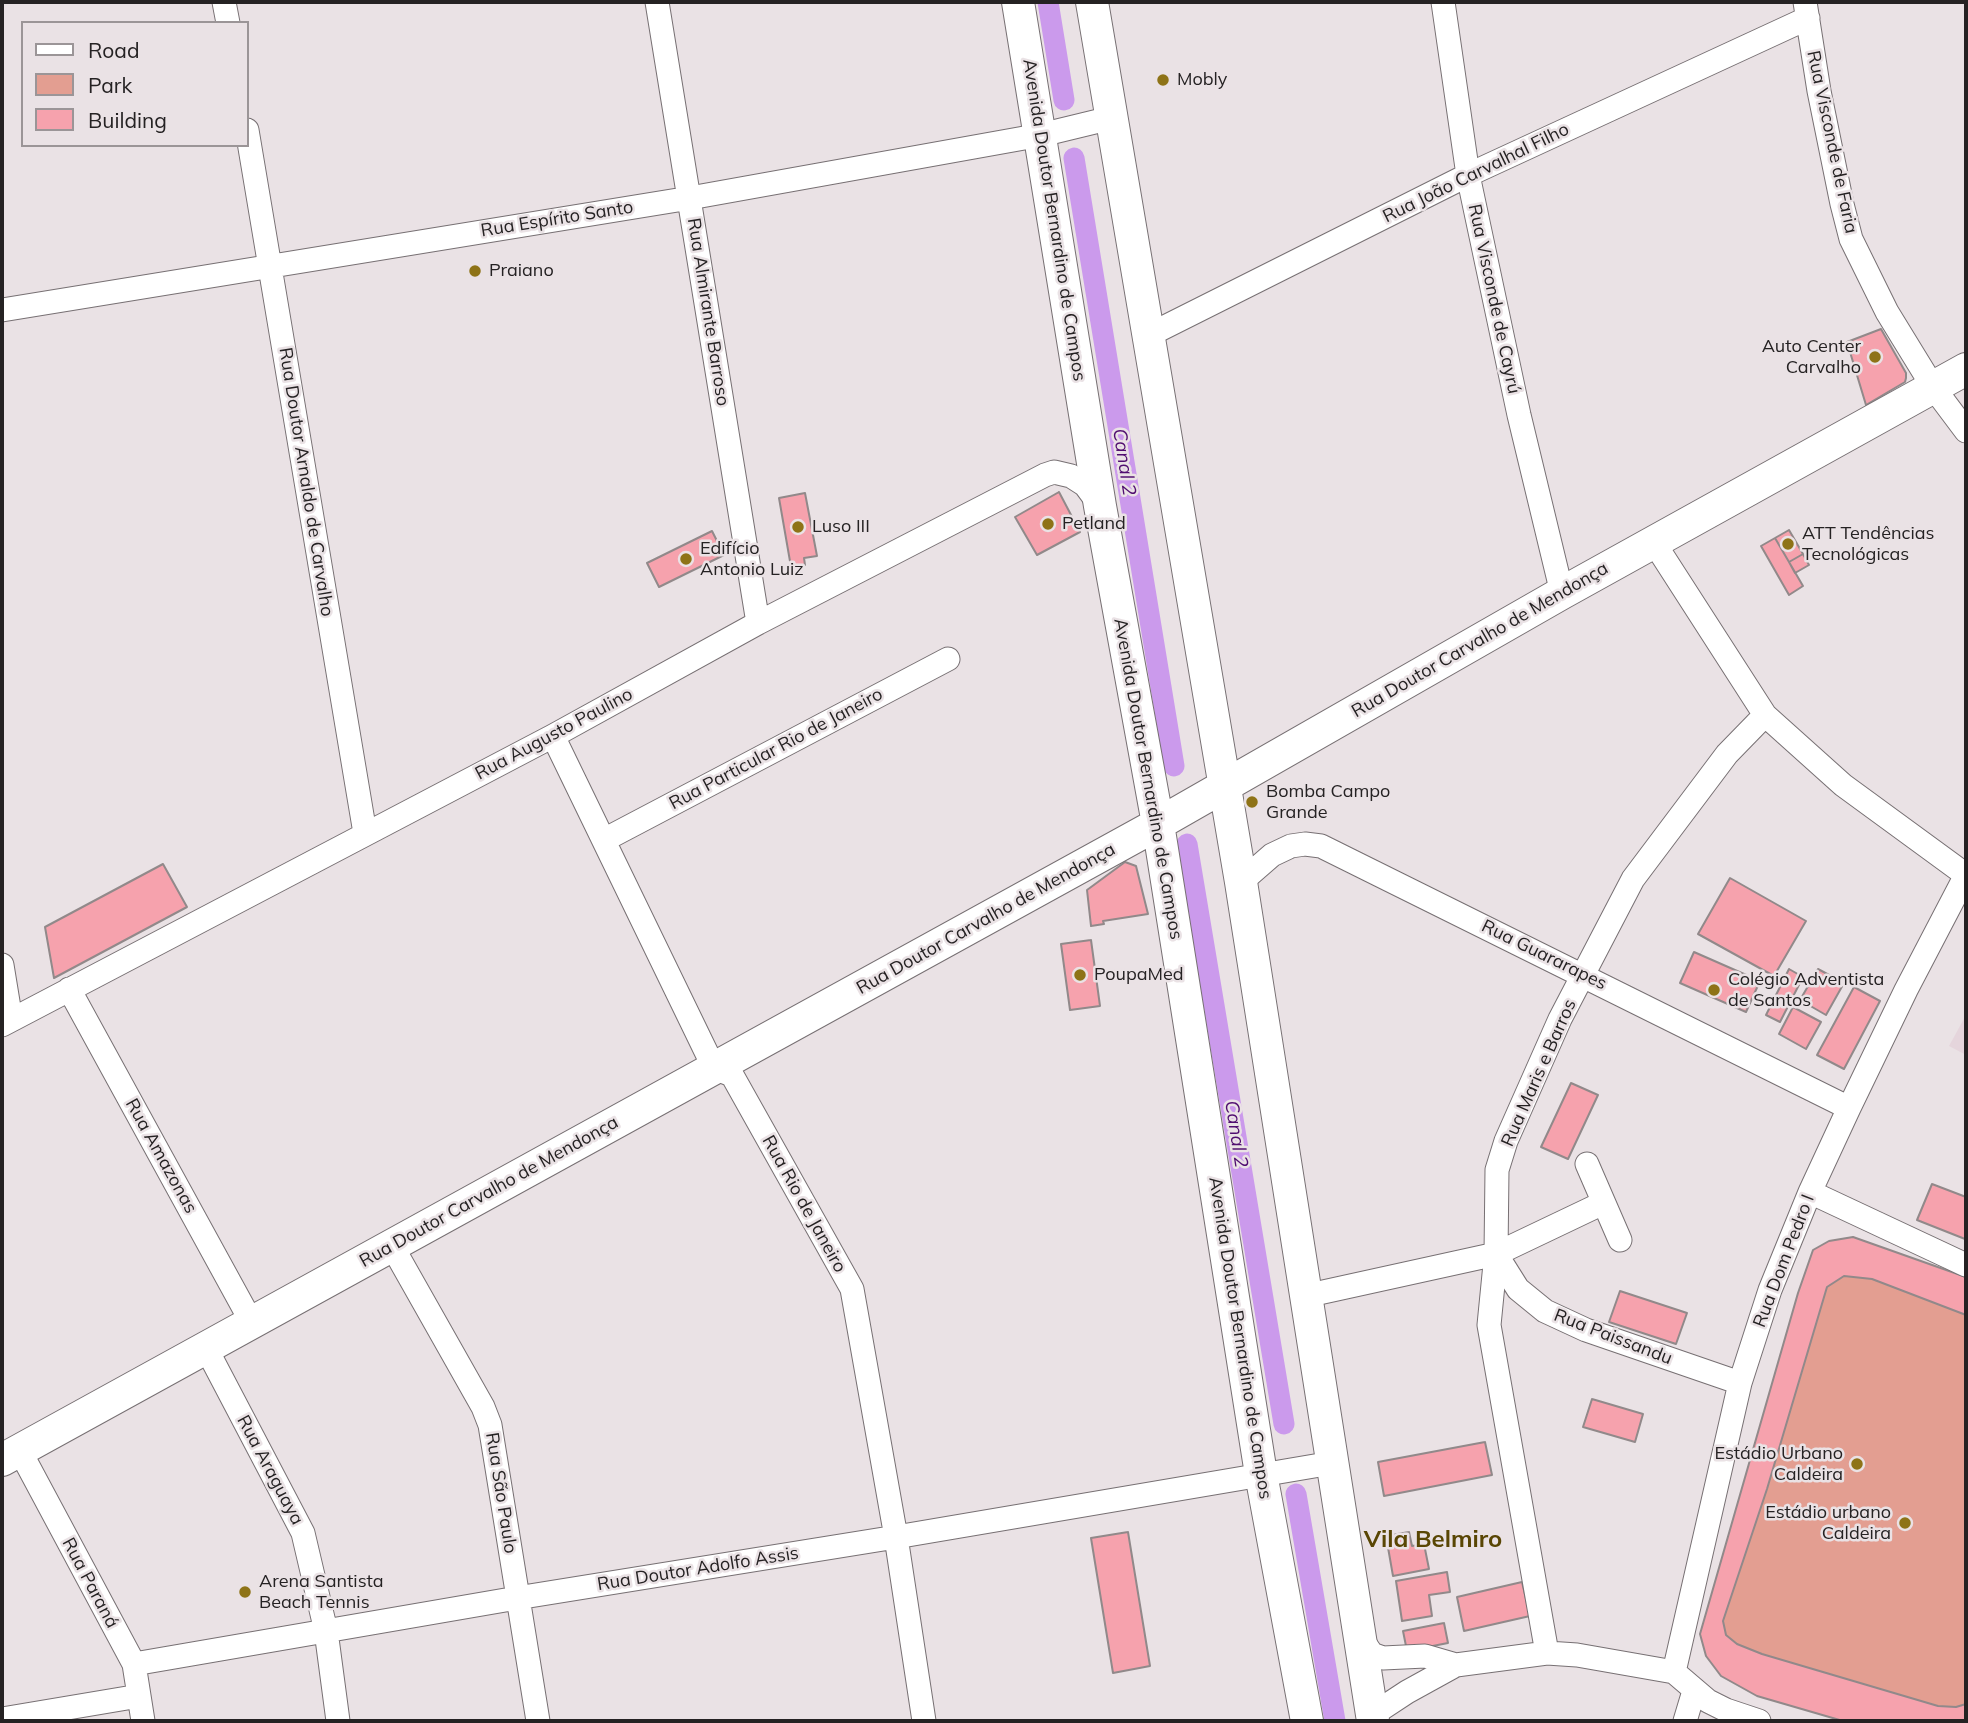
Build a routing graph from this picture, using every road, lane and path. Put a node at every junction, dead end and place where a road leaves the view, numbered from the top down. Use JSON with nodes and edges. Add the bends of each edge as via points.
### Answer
{"nodes":[{"id":1,"x":224,"y":2,"type":"edge"},
{"id":2,"x":657,"y":2,"type":"edge"},
{"id":3,"x":1018,"y":2,"type":"edge"},
{"id":4,"x":1091,"y":2,"type":"edge"},
{"id":5,"x":1443,"y":2,"type":"edge"},
{"id":6,"x":1806,"y":10,"type":"edge"},
{"id":7,"x":228,"y":21,"type":"edge"},
{"id":8,"x":1111,"y":118,"type":"junction"},
{"id":9,"x":1041,"y":135,"type":"junction"},
{"id":10,"x":248,"y":136,"type":"edge"},
{"id":11,"x":1468,"y":174,"type":"junction"},
{"id":12,"x":690,"y":198,"type":"junction"},
{"id":13,"x":271,"y":267,"type":"junction"},
{"id":14,"x":2,"y":310,"type":"edge"},
{"id":15,"x":1147,"y":336,"type":"junction"},
{"id":16,"x":1966,"y":369,"type":"edge"},
{"id":17,"x":1933,"y":387,"type":"junction"},
{"id":18,"x":1966,"y":431,"type":"edge"},
{"id":19,"x":1100,"y":506,"type":"junction"},
{"id":20,"x":1654,"y":541,"type":"junction"},
{"id":21,"x":1562,"y":593,"type":"junction"},
{"id":22,"x":758,"y":623,"type":"junction"},
{"id":23,"x":948,"y":659,"type":"dead end"},
{"id":24,"x":1765,"y":715,"type":"junction"},
{"id":25,"x":553,"y":736,"type":"junction"},
{"id":26,"x":1223,"y":785,"type":"junction"},
{"id":27,"x":1158,"y":824,"type":"junction"},
{"id":28,"x":365,"y":833,"type":"junction"},
{"id":29,"x":604,"y":840,"type":"junction"},
{"id":30,"x":1966,"y":875,"type":"edge"},
{"id":31,"x":1241,"y":882,"type":"junction"},
{"id":32,"x":2,"y":965,"type":"edge"},
{"id":33,"x":1585,"y":975,"type":"junction"},
{"id":34,"x":69,"y":989,"type":"junction"},
{"id":35,"x":6,"y":1023,"type":"edge"},
{"id":36,"x":714,"y":1068,"type":"junction"},
{"id":37,"x":1849,"y":1108,"type":"junction"},
{"id":38,"x":1587,"y":1164,"type":"dead end"},
{"id":39,"x":1810,"y":1192,"type":"junction"},
{"id":40,"x":1603,"y":1203,"type":"junction"},
{"id":41,"x":1620,"y":1240,"type":"dead end"},
{"id":42,"x":391,"y":1246,"type":"junction"},
{"id":43,"x":1496,"y":1254,"type":"junction"},
{"id":44,"x":1966,"y":1265,"type":"edge"},
{"id":45,"x":1305,"y":1296,"type":"junction"},
{"id":46,"x":252,"y":1323,"type":"junction"},
{"id":47,"x":206,"y":1348,"type":"junction"},
{"id":48,"x":1740,"y":1383,"type":"junction"},
{"id":49,"x":11,"y":1456,"type":"edge"},
{"id":50,"x":1332,"y":1463,"type":"junction"},
{"id":51,"x":1261,"y":1474,"type":"junction"},
{"id":52,"x":895,"y":1537,"type":"junction"},
{"id":53,"x":517,"y":1598,"type":"junction"},
{"id":54,"x":326,"y":1631,"type":"junction"},
{"id":55,"x":1359,"y":1635,"type":"junction"},
{"id":56,"x":1547,"y":1653,"type":"junction"},
{"id":57,"x":134,"y":1664,"type":"junction"},
{"id":58,"x":1455,"y":1665,"type":"junction"},
{"id":59,"x":1674,"y":1672,"type":"junction"},
{"id":60,"x":1694,"y":1691,"type":"junction"},
{"id":61,"x":139,"y":1696,"type":"junction"},
{"id":62,"x":1372,"y":1718,"type":"edge"},
{"id":63,"x":2,"y":1719,"type":"edge"},
{"id":64,"x":143,"y":1721,"type":"edge"},
{"id":65,"x":338,"y":1721,"type":"edge"},
{"id":66,"x":538,"y":1721,"type":"edge"},
{"id":67,"x":924,"y":1721,"type":"edge"},
{"id":68,"x":1307,"y":1721,"type":"edge"},
{"id":69,"x":1685,"y":1721,"type":"edge"},
{"id":70,"x":1759,"y":1721,"type":"edge"}],
"edges":[{"from":1,"to":7,"type":"street"},
{"from":2,"to":12,"type":"street","name":"Rua Almirante Barroso"},
{"from":3,"to":9,"type":"main road","name":"Avenida Doutor Bernardino de Campos"},
{"from":4,"to":8,"type":"main road"},
{"from":5,"to":11,"type":"street","name":"Rua Visconde de Cayrú"},
{"from":6,"to":11,"type":"street","name":"Rua João Carvalhal Filho"},
{"from":6,"to":17,"type":"street","name":"Rua Visconde de Faria","via":[[1852,239],[1887,312]]},
{"from":8,"to":9,"type":"street","name":"Rua Espírito Santo"},
{"from":8,"to":15,"type":"main road"},
{"from":9,"to":12,"type":"street","name":"Rua Espírito Santo"},
{"from":9,"to":19,"type":"main road","name":"Avenida Doutor Bernardino de Campos"},
{"from":10,"to":13,"type":"street","name":"Rua Doutor Arnaldo de Carvalho"},
{"from":11,"to":15,"type":"street","name":"Rua João Carvalhal Filho"},
{"from":11,"to":21,"type":"street","name":"Rua Visconde de Cayrú","via":[[1518,415]]},
{"from":12,"to":13,"type":"street","name":"Rua Espírito Santo"},
{"from":12,"to":22,"type":"street","name":"Rua Almirante Barroso"},
{"from":13,"to":14,"type":"street","name":"Rua Espírito Santo"},
{"from":13,"to":28,"type":"street","name":"Rua Doutor Arnaldo de Carvalho"},
{"from":15,"to":26,"type":"main road"},
{"from":16,"to":17,"type":"main road","name":"Rua Doutor Carvalho de Mendonça"},
{"from":17,"to":18,"type":"street","name":"Rua Visconde de Faria"},
{"from":17,"to":20,"type":"main road","name":"Rua Doutor Carvalho de Mendonça"},
{"from":19,"to":22,"type":"street","name":"Rua Augusto Paulino","via":[[1079,480],[1063,473],[1045,475]]},
{"from":19,"to":27,"type":"main road","name":"Avenida Doutor Bernardino de Campos"},
{"from":20,"to":21,"type":"main road","name":"Rua Doutor Carvalho de Mendonça"},
{"from":20,"to":24,"type":"street"},
{"from":21,"to":26,"type":"main road","name":"Rua Doutor Carvalho de Mendonça"},
{"from":22,"to":25,"type":"street","name":"Rua Augusto Paulino"},
{"from":23,"to":29,"type":"street","name":"Rua Particular Rio de Janeiro"},
{"from":24,"to":30,"type":"street","via":[[1843,785]]},
{"from":24,"to":33,"type":"street","name":"Rua Maris e Barros","via":[[1727,754],[1633,879]]},
{"from":25,"to":28,"type":"street","name":"Rua Augusto Paulino"},
{"from":25,"to":29,"type":"street","name":"Rua Rio de Janeiro"},
{"from":26,"to":27,"type":"main road","name":"Rua Doutor Carvalho de Mendonça"},
{"from":26,"to":31,"type":"main road"},
{"from":27,"to":36,"type":"main road","name":"Rua Doutor Carvalho de Mendonça"},
{"from":27,"to":51,"type":"main road","name":"Avenida Doutor Bernardino de Campos"},
{"from":28,"to":34,"type":"street","name":"Rua Augusto Paulino"},
{"from":29,"to":36,"type":"street","name":"Rua Rio de Janeiro"},
{"from":30,"to":37,"type":"street","name":"Rua Dom Pedro I"},
{"from":31,"to":33,"type":"street","name":"Rua Guararapes","via":[[1272,855],[1291,846],[1321,846]]},
{"from":31,"to":45,"type":"main road"},
{"from":32,"to":35,"type":"street"},
{"from":33,"to":37,"type":"street","name":"Rua Guararapes"},
{"from":33,"to":43,"type":"street","name":"Rua Maris e Barros","via":[[1560,1019],[1506,1141],[1497,1170]]},
{"from":34,"to":35,"type":"street","name":"Rua Augusto Paulino"},
{"from":34,"to":46,"type":"street","name":"Rua Amazonas"},
{"from":36,"to":42,"type":"main road","name":"Rua Doutor Carvalho de Mendonça"},
{"from":36,"to":52,"type":"street","name":"Rua Rio de Janeiro","via":[[732,1075],[852,1289]]},
{"from":37,"to":39,"type":"street","name":"Rua Dom Pedro I"},
{"from":38,"to":40,"type":"street"},
{"from":39,"to":44,"type":"street"},
{"from":39,"to":48,"type":"street","name":"Rua Dom Pedro I","via":[[1770,1290]]},
{"from":40,"to":41,"type":"street"},
{"from":40,"to":43,"type":"street"},
{"from":42,"to":46,"type":"main road","name":"Rua Doutor Carvalho de Mendonça"},
{"from":42,"to":53,"type":"street","name":"Rua São Paulo","via":[[490,1425]]},
{"from":43,"to":45,"type":"street"},
{"from":43,"to":48,"type":"street","name":"Rua Paissandu","via":[[1518,1289],[1545,1311],[1586,1330]]},
{"from":43,"to":56,"type":"street","name":"Rua Maris e Barros","via":[[1489,1325]]},
{"from":45,"to":50,"type":"main road"},
{"from":46,"to":47,"type":"main road","name":"Rua Doutor Carvalho de Mendonça"},
{"from":47,"to":49,"type":"main road","name":"Rua Doutor Carvalho de Mendonça"},
{"from":47,"to":54,"type":"street","name":"Rua Araguaya","via":[[303,1533]]},
{"from":48,"to":59,"type":"street","name":"Rua Dom Pedro I"},
{"from":49,"to":57,"type":"street","name":"Rua Paraná"},
{"from":50,"to":51,"type":"street","name":"Rua Doutor Adolfo Assis"},
{"from":50,"to":55,"type":"main road"},
{"from":51,"to":52,"type":"street","name":"Rua Doutor Adolfo Assis"},
{"from":51,"to":68,"type":"main road","name":"Avenida Doutor Bernardino de Campos"},
{"from":52,"to":53,"type":"street","name":"Rua Doutor Adolfo Assis"},
{"from":52,"to":67,"type":"street","name":"Rua Rio de Janeiro"},
{"from":53,"to":54,"type":"street","name":"Rua Doutor Adolfo Assis"},
{"from":53,"to":66,"type":"street","name":"Rua São Paulo"},
{"from":54,"to":57,"type":"street","name":"Rua Doutor Adolfo Assis"},
{"from":54,"to":65,"type":"street","name":"Rua Araguaya"},
{"from":55,"to":58,"type":"street","via":[[1372,1654],[1383,1658],[1424,1656]]},
{"from":55,"to":62,"type":"main road"},
{"from":56,"to":58,"type":"street"},
{"from":56,"to":59,"type":"street"},
{"from":57,"to":61,"type":"street","name":"Rua Paraná"},
{"from":58,"to":62,"type":"street"},
{"from":59,"to":60,"type":"street"},
{"from":60,"to":69,"type":"street"},
{"from":60,"to":70,"type":"street","via":[[1726,1710]]},
{"from":61,"to":63,"type":"street"},
{"from":61,"to":64,"type":"street","name":"Rua Paraná"}]}
